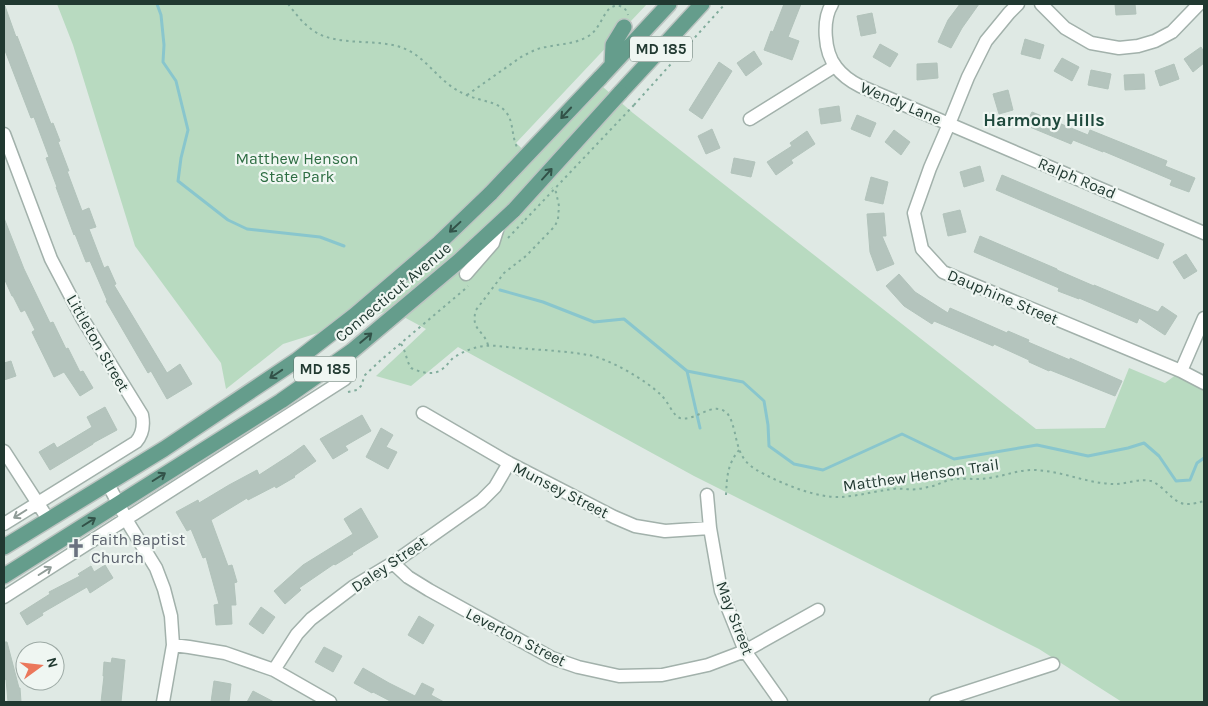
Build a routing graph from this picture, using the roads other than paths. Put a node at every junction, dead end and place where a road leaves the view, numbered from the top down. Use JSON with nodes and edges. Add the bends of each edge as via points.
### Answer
{"nodes":[{"id":1,"x":669,"y":4,"type":"edge"},
{"id":2,"x":700,"y":4,"type":"edge"},
{"id":3,"x":832,"y":4,"type":"edge"},
{"id":4,"x":1018,"y":4,"type":"edge"},
{"id":5,"x":1041,"y":4,"type":"edge"},
{"id":6,"x":1200,"y":4,"type":"edge"},
{"id":7,"x":624,"y":26,"type":"road end"},
{"id":8,"x":612,"y":66,"type":"junction"},
{"id":9,"x":835,"y":66,"type":"junction"},
{"id":10,"x":750,"y":119,"type":"dead end"},
{"id":11,"x":949,"y":124,"type":"junction"},
{"id":12,"x":4,"y":134,"type":"edge"},
{"id":13,"x":499,"y":224,"type":"junction"},
{"id":14,"x":1204,"y":233,"type":"edge"},
{"id":15,"x":468,"y":279,"type":"road end"},
{"id":16,"x":1204,"y":318,"type":"edge"},
{"id":17,"x":1180,"y":372,"type":"junction"},
{"id":18,"x":1204,"y":383,"type":"edge"},
{"id":19,"x":346,"y":386,"type":"road end"},
{"id":20,"x":423,"y":413,"type":"dead end"},
{"id":21,"x":4,"y":451,"type":"edge"},
{"id":22,"x":509,"y":463,"type":"junction"},
{"id":23,"x":108,"y":484,"type":"junction"},
{"id":24,"x":707,"y":495,"type":"dead end"},
{"id":25,"x":37,"y":504,"type":"junction"},
{"id":26,"x":118,"y":504,"type":"junction"},
{"id":27,"x":48,"y":519,"type":"junction"},
{"id":28,"x":126,"y":519,"type":"junction"},
{"id":29,"x":4,"y":524,"type":"edge"},
{"id":30,"x":710,"y":528,"type":"junction"},
{"id":31,"x":4,"y":547,"type":"edge"},
{"id":32,"x":393,"y":563,"type":"junction"},
{"id":33,"x":4,"y":576,"type":"edge"},
{"id":34,"x":4,"y":597,"type":"edge"},
{"id":35,"x":818,"y":610,"type":"dead end"},
{"id":36,"x":173,"y":645,"type":"junction"},
{"id":37,"x":745,"y":650,"type":"junction"},
{"id":38,"x":1053,"y":664,"type":"dead end"},
{"id":39,"x":274,"y":670,"type":"junction"},
{"id":40,"x":163,"y":702,"type":"edge"},
{"id":41,"x":330,"y":702,"type":"edge"},
{"id":42,"x":781,"y":702,"type":"edge"},
{"id":43,"x":936,"y":702,"type":"edge"}],
"edges":[{"from":1,"to":8,"type":"main road","name":"Connecticut Avenue","number":"MD 185"},
{"from":13,"to":2,"type":"main road","name":"Connecticut Avenue","number":"MD 185","one_way":true,"bridge":true,"via":[[519,215],[620,93]]},
{"from":3,"to":9,"type":"street","name":"Wendy Lane","via":[[825,27],[827,48]]},
{"from":4,"to":11,"type":"street","name":"Dauphine Street","via":[[986,41]]},
{"from":5,"to":6,"type":"street","via":[[1066,28],[1091,43],[1119,48],[1155,41],[1172,32]]},
{"from":7,"to":8,"type":"main road","via":[[613,45]]},
{"from":8,"to":23,"type":"main road","name":"Connecticut Avenue","number":"MD 185","one_way":true,"bridge":true,"via":[[491,193],[362,308],[297,360]]},
{"from":9,"to":10,"type":"street"},
{"from":9,"to":11,"type":"street","name":"Wendy Lane","via":[[852,82]]},
{"from":11,"to":14,"type":"street","name":"Ralph Road"},
{"from":11,"to":17,"type":"street","name":"Dauphine Street","via":[[914,213],[922,249],[943,272]]},
{"from":12,"to":25,"type":"street","name":"Littleton Street","via":[[52,259],[82,318],[143,420],[136,442]]},
{"from":13,"to":15,"type":"street","via":[[493,243]]},
{"from":26,"to":13,"type":"main road","name":"Connecticut Avenue","number":"MD 185","one_way":true,"via":[[281,401],[352,351]]},
{"from":16,"to":17,"type":"street"},
{"from":17,"to":18,"type":"street","name":"Dauphine Street"},
{"from":19,"to":28,"type":"street"},
{"from":20,"to":22,"type":"street","name":"Munsey Street"},
{"from":21,"to":25,"type":"street"},
{"from":22,"to":30,"type":"street","name":"Munsey Street","via":[[635,526],[665,530]]},
{"from":22,"to":32,"type":"street","name":"Daley Street","via":[[496,487],[481,501]]},
{"from":23,"to":26,"type":"street"},
{"from":23,"to":27,"type":"main road","name":"Connecticut Avenue","number":"MD 185"},
{"from":24,"to":30,"type":"street","name":"May Street"},
{"from":25,"to":27,"type":"street"},
{"from":25,"to":29,"type":"street","name":"Littleton Street","one_way":true},
{"from":26,"to":28,"type":"street"},
{"from":33,"to":26,"type":"main road","name":"Connecticut Avenue","number":"MD 185","one_way":true},
{"from":27,"to":31,"type":"main road","name":"Connecticut Avenue","number":"MD 185"},
{"from":34,"to":28,"type":"street","one_way":true},
{"from":28,"to":36,"type":"street","via":[[156,568],[164,589],[171,616]]},
{"from":30,"to":37,"type":"street","name":"May Street","via":[[721,591]]},
{"from":32,"to":37,"type":"street","name":"Leverton Street","via":[[429,590],[552,658],[578,667],[619,676],[662,675],[708,665]]},
{"from":32,"to":39,"type":"street","name":"Daley Street","via":[[311,618]]},
{"from":35,"to":37,"type":"street","name":"Leverton Street"},
{"from":36,"to":39,"type":"street","via":[[225,653]]},
{"from":36,"to":40,"type":"street"},
{"from":37,"to":42,"type":"street","name":"May Street"},
{"from":38,"to":43,"type":"street"},
{"from":39,"to":41,"type":"street"}]}
